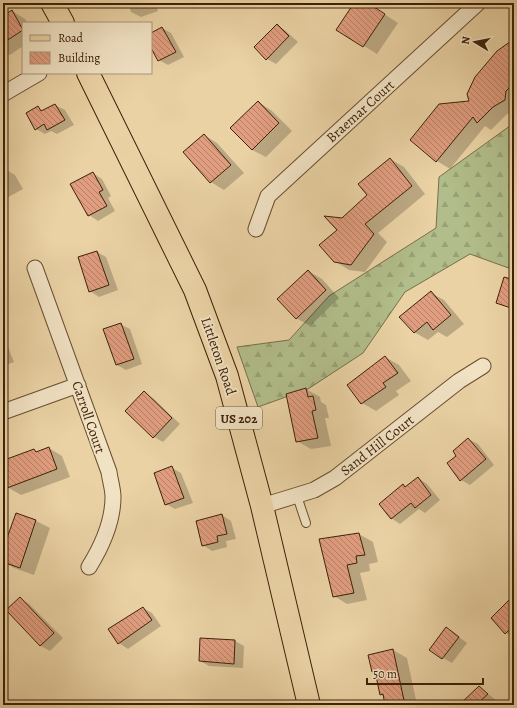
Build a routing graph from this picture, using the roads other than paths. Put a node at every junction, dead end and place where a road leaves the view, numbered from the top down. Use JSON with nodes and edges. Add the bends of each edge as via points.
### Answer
{"nodes":[{"id":1,"x":52,"y":3,"type":"edge"},
{"id":2,"x":478,"y":3,"type":"edge"},
{"id":3,"x":62,"y":22,"type":"edge"},
{"id":4,"x":37,"y":74,"type":"edge"},
{"id":5,"x":88,"y":74,"type":"edge"},
{"id":6,"x":3,"y":94,"type":"edge"},
{"id":7,"x":256,"y":229,"type":"dead end"},
{"id":8,"x":35,"y":268,"type":"dead end"},
{"id":9,"x":483,"y":366,"type":"dead end"},
{"id":10,"x":78,"y":385,"type":"junction"},
{"id":11,"x":3,"y":412,"type":"edge"},
{"id":12,"x":297,"y":496,"type":"junction"},
{"id":13,"x":262,"y":506,"type":"junction"},
{"id":14,"x":306,"y":523,"type":"dead end"},
{"id":15,"x":89,"y":567,"type":"dead end"},
{"id":16,"x":309,"y":705,"type":"edge"}],
"edges":[{"from":1,"to":3,"type":"main road"},
{"from":2,"to":7,"type":"street","name":"Braemar Court","via":[[268,196]]},
{"from":4,"to":6,"type":"street"},
{"from":5,"to":13,"type":"main road","name":"Littleton Road","number":"US 202","via":[[195,290],[227,376]]},
{"from":8,"to":10,"type":"street","name":"Carroll Court"},
{"from":9,"to":12,"type":"street","name":"Sand Hill Court","via":[[459,381],[335,478]]},
{"from":10,"to":11,"type":"street"},
{"from":10,"to":15,"type":"street","name":"Carroll Court","via":[[109,472],[113,497],[101,548]]},
{"from":12,"to":13,"type":"street","name":"Sand Hill Court"},
{"from":12,"to":14,"type":"lane"},
{"from":13,"to":16,"type":"main road","name":"Littleton Road","number":"US 202"}]}
